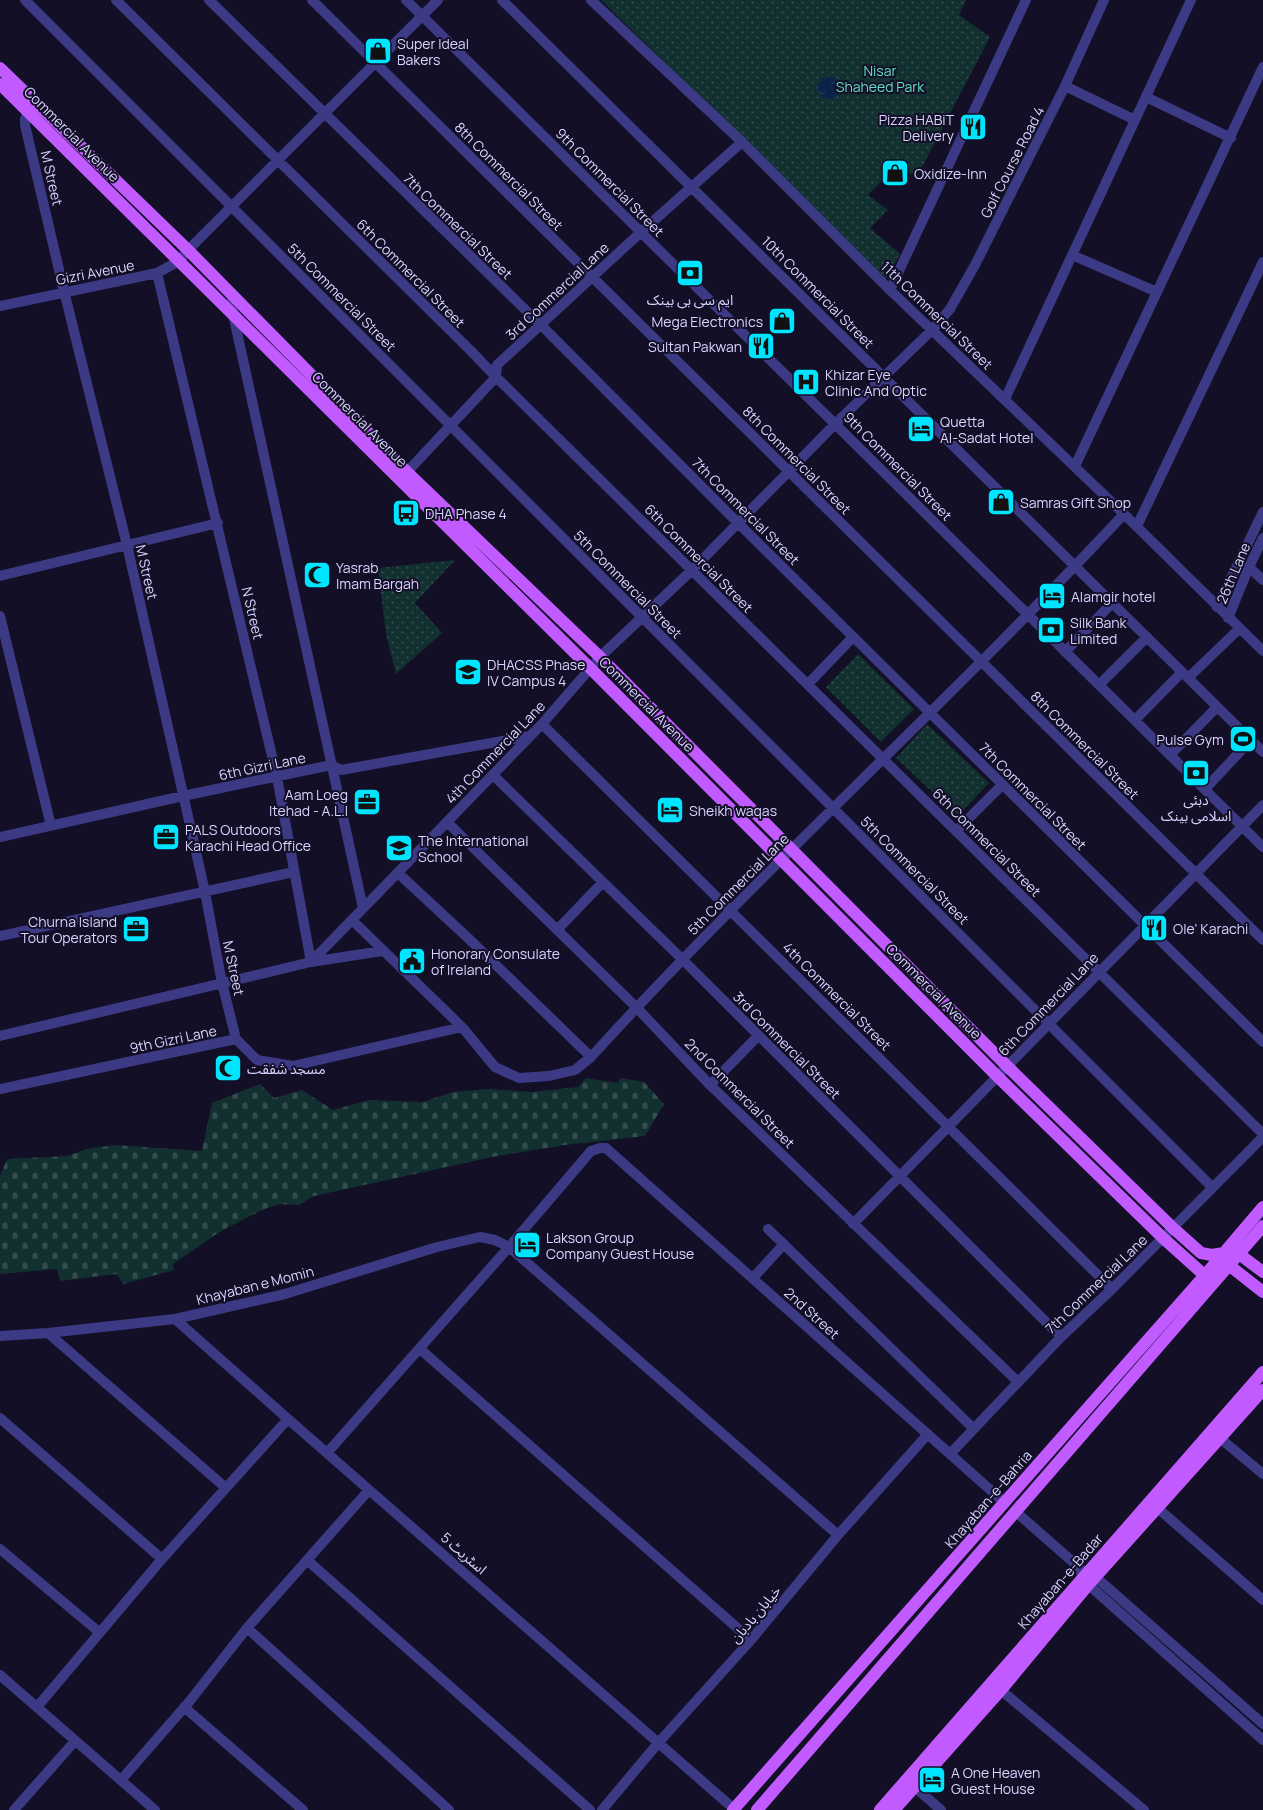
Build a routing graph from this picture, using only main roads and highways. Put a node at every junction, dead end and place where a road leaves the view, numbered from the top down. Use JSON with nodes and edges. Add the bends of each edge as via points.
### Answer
{"nodes":[{"id":1,"x":0,"y":68,"type":"edge"},
{"id":2,"x":0,"y":84,"type":"edge"},
{"id":3,"x":1263,"y":1207,"type":"edge"},
{"id":4,"x":1263,"y":1226,"type":"edge"},
{"id":5,"x":1253,"y":1237,"type":"junction"},
{"id":6,"x":1223,"y":1254,"type":"junction"},
{"id":7,"x":1239,"y":1254,"type":"junction"},
{"id":8,"x":1230,"y":1266,"type":"junction"},
{"id":9,"x":1258,"y":1269,"type":"edge"},
{"id":10,"x":1206,"y":1274,"type":"junction"},
{"id":11,"x":1263,"y":1292,"type":"edge"},
{"id":12,"x":1263,"y":1372,"type":"edge"},
{"id":13,"x":1110,"y":1383,"type":"junction"},
{"id":14,"x":1263,"y":1390,"type":"edge"},
{"id":15,"x":1120,"y":1392,"type":"junction"},
{"id":16,"x":1155,"y":1505,"type":"junction"},
{"id":17,"x":910,"y":1783,"type":"junction"},
{"id":18,"x":734,"y":1809,"type":"edge"},
{"id":19,"x":757,"y":1810,"type":"edge"},
{"id":20,"x":880,"y":1810,"type":"edge"},
{"id":21,"x":894,"y":1810,"type":"edge"}],
"edges":[{"from":1,"to":6,"type":"main road","name":"Commercial Avenue","via":[[188,250],[406,472],[600,657],[1173,1228],[1201,1253]]},
{"from":2,"to":10,"type":"main road","name":"Commercial Avenue","via":[[998,1076],[1163,1238]]},
{"from":3,"to":6,"type":"main road","name":"Khayaban-e-Bahria"},
{"from":4,"to":5,"type":"main road"},
{"from":5,"to":7,"type":"main road"},
{"from":5,"to":9,"type":"main road","via":[[1252,1254]]},
{"from":6,"to":7,"type":"main road","name":"Commercial Avenue"},
{"from":6,"to":10,"type":"main road","name":"Khayaban-e-Bahria"},
{"from":7,"to":8,"type":"main road"},
{"from":7,"to":9,"type":"main road"},
{"from":8,"to":10,"type":"main road"},
{"from":8,"to":11,"type":"main road"},
{"from":8,"to":15,"type":"main road"},
{"from":10,"to":13,"type":"main road","name":"Khayaban-e-Bahria"},
{"from":12,"to":16,"type":"main road","name":"Khayaban-e-Badar"},
{"from":13,"to":15,"type":"main road"},
{"from":13,"to":18,"type":"main road","name":"Khayaban-e-Bahria"},
{"from":14,"to":16,"type":"main road","name":"Khayaban-e-Badar","via":[[1221,1439]]},
{"from":15,"to":19,"type":"main road"},
{"from":16,"to":17,"type":"main road","name":"Khayaban-e-Badar","via":[[1087,1576]]},
{"from":17,"to":20,"type":"main road","name":"Khayaban-e-Badar"},
{"from":17,"to":21,"type":"main road","name":"Khayaban-e-Badar"}]}
